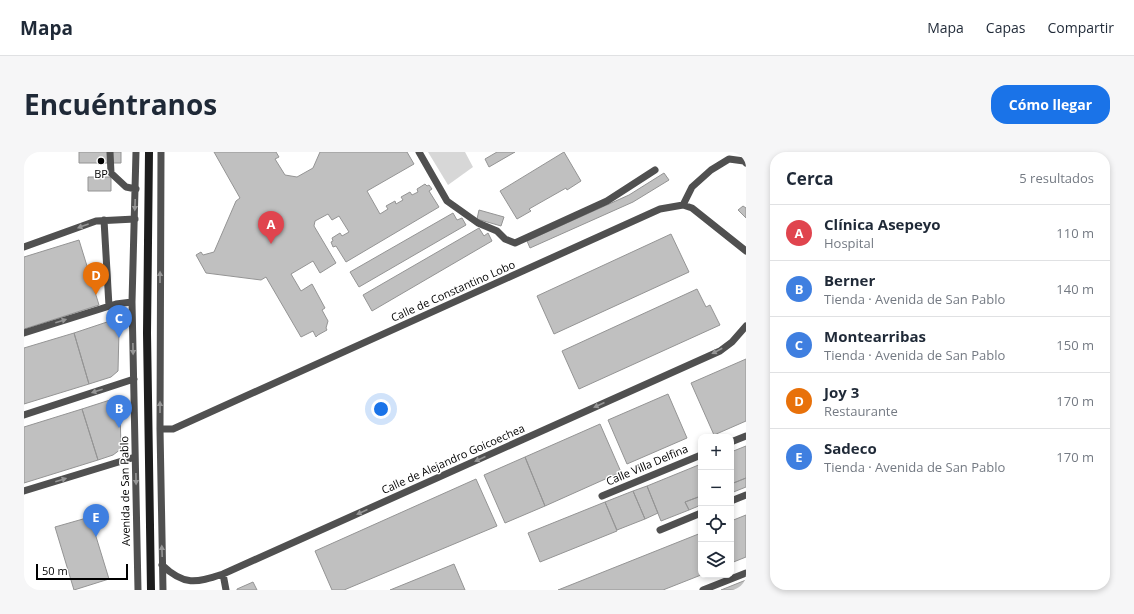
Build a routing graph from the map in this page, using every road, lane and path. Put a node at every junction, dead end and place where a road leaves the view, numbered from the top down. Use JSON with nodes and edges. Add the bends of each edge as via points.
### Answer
{"nodes":[{"id":1,"x":110,"y":152,"type":"edge"},
{"id":2,"x":136,"y":152,"type":"edge"},
{"id":3,"x":149,"y":152,"type":"edge"},
{"id":4,"x":161,"y":152,"type":"edge"},
{"id":5,"x":419,"y":152,"type":"edge"},
{"id":6,"x":746,"y":163,"type":"edge"},
{"id":7,"x":655,"y":170,"type":"dead end"},
{"id":8,"x":136,"y":189,"type":"junction"},
{"id":9,"x":683,"y":205,"type":"junction"},
{"id":10,"x":135,"y":219,"type":"junction"},
{"id":11,"x":104,"y":220,"type":"junction"},
{"id":12,"x":24,"y":247,"type":"edge"},
{"id":13,"x":746,"y":251,"type":"edge"},
{"id":14,"x":132,"y":302,"type":"junction"},
{"id":15,"x":109,"y":306,"type":"junction"},
{"id":16,"x":746,"y":326,"type":"edge"},
{"id":17,"x":24,"y":333,"type":"edge"},
{"id":18,"x":134,"y":379,"type":"junction"},
{"id":19,"x":24,"y":415,"type":"edge"},
{"id":20,"x":160,"y":429,"type":"junction"},
{"id":21,"x":746,"y":436,"type":"edge"},
{"id":22,"x":734,"y":441,"type":"edge"},
{"id":23,"x":698,"y":455,"type":"edge"},
{"id":24,"x":135,"y":457,"type":"junction"},
{"id":25,"x":24,"y":491,"type":"edge"},
{"id":26,"x":746,"y":495,"type":"edge"},
{"id":27,"x":602,"y":496,"type":"dead end"},
{"id":28,"x":734,"y":500,"type":"edge"},
{"id":29,"x":698,"y":514,"type":"edge"},
{"id":30,"x":660,"y":530,"type":"dead end"},
{"id":31,"x":162,"y":565,"type":"junction"},
{"id":32,"x":746,"y":573,"type":"edge"},
{"id":33,"x":223,"y":574,"type":"junction"},
{"id":34,"x":138,"y":590,"type":"edge"},
{"id":35,"x":151,"y":590,"type":"edge"},
{"id":36,"x":163,"y":590,"type":"edge"},
{"id":37,"x":226,"y":590,"type":"edge"},
{"id":38,"x":703,"y":590,"type":"edge"}],
"edges":[{"from":1,"to":8,"type":"lane","via":[[111,172],[126,187]]},
{"from":2,"to":8,"type":"lane","name":"Avenida de San Pablo"},
{"from":3,"to":35,"type":"street","via":[[147,333]]},
{"from":20,"to":4,"type":"lane","one_way":true},
{"from":5,"to":7,"type":"lane","via":[[447,201],[478,223],[515,243],[607,201]]},
{"from":6,"to":9,"type":"lane","via":[[729,160],[711,170],[692,187]]},
{"from":8,"to":10,"type":"lane","name":"Avenida de San Pablo","one_way":true},
{"from":9,"to":13,"type":"lane","via":[[700,214]]},
{"from":9,"to":20,"type":"lane","name":"Calle de Constantino Lobo","via":[[660,209],[195,419],[173,428]]},
{"from":10,"to":11,"type":"lane"},
{"from":10,"to":14,"type":"lane","name":"Avenida de San Pablo"},
{"from":11,"to":12,"type":"lane","one_way":true},
{"from":11,"to":15,"type":"lane"},
{"from":14,"to":15,"type":"lane"},
{"from":14,"to":18,"type":"lane","name":"Avenida de San Pablo","one_way":true},
{"from":17,"to":15,"type":"lane","one_way":true},
{"from":16,"to":33,"type":"lane","name":"Calle de Alejandro Goicoechea","one_way":true,"via":[[732,342],[720,350]]},
{"from":18,"to":19,"type":"lane","one_way":true},
{"from":18,"to":24,"type":"lane","name":"Avenida de San Pablo"},
{"from":31,"to":20,"type":"lane","one_way":true},
{"from":21,"to":22,"type":"lane"},
{"from":23,"to":27,"type":"lane","name":"Calle Villa Delfina"},
{"from":25,"to":24,"type":"lane","one_way":true},
{"from":24,"to":34,"type":"lane","name":"Avenida de San Pablo","one_way":true},
{"from":26,"to":28,"type":"lane"},
{"from":29,"to":30,"type":"lane"},
{"from":31,"to":33,"type":"lane","name":"Calle de Alejandro Goicoechea","via":[[174,577],[181,579],[206,580]]},
{"from":31,"to":36,"type":"lane"},
{"from":32,"to":38,"type":"lane"},
{"from":33,"to":37,"type":"lane"}]}
